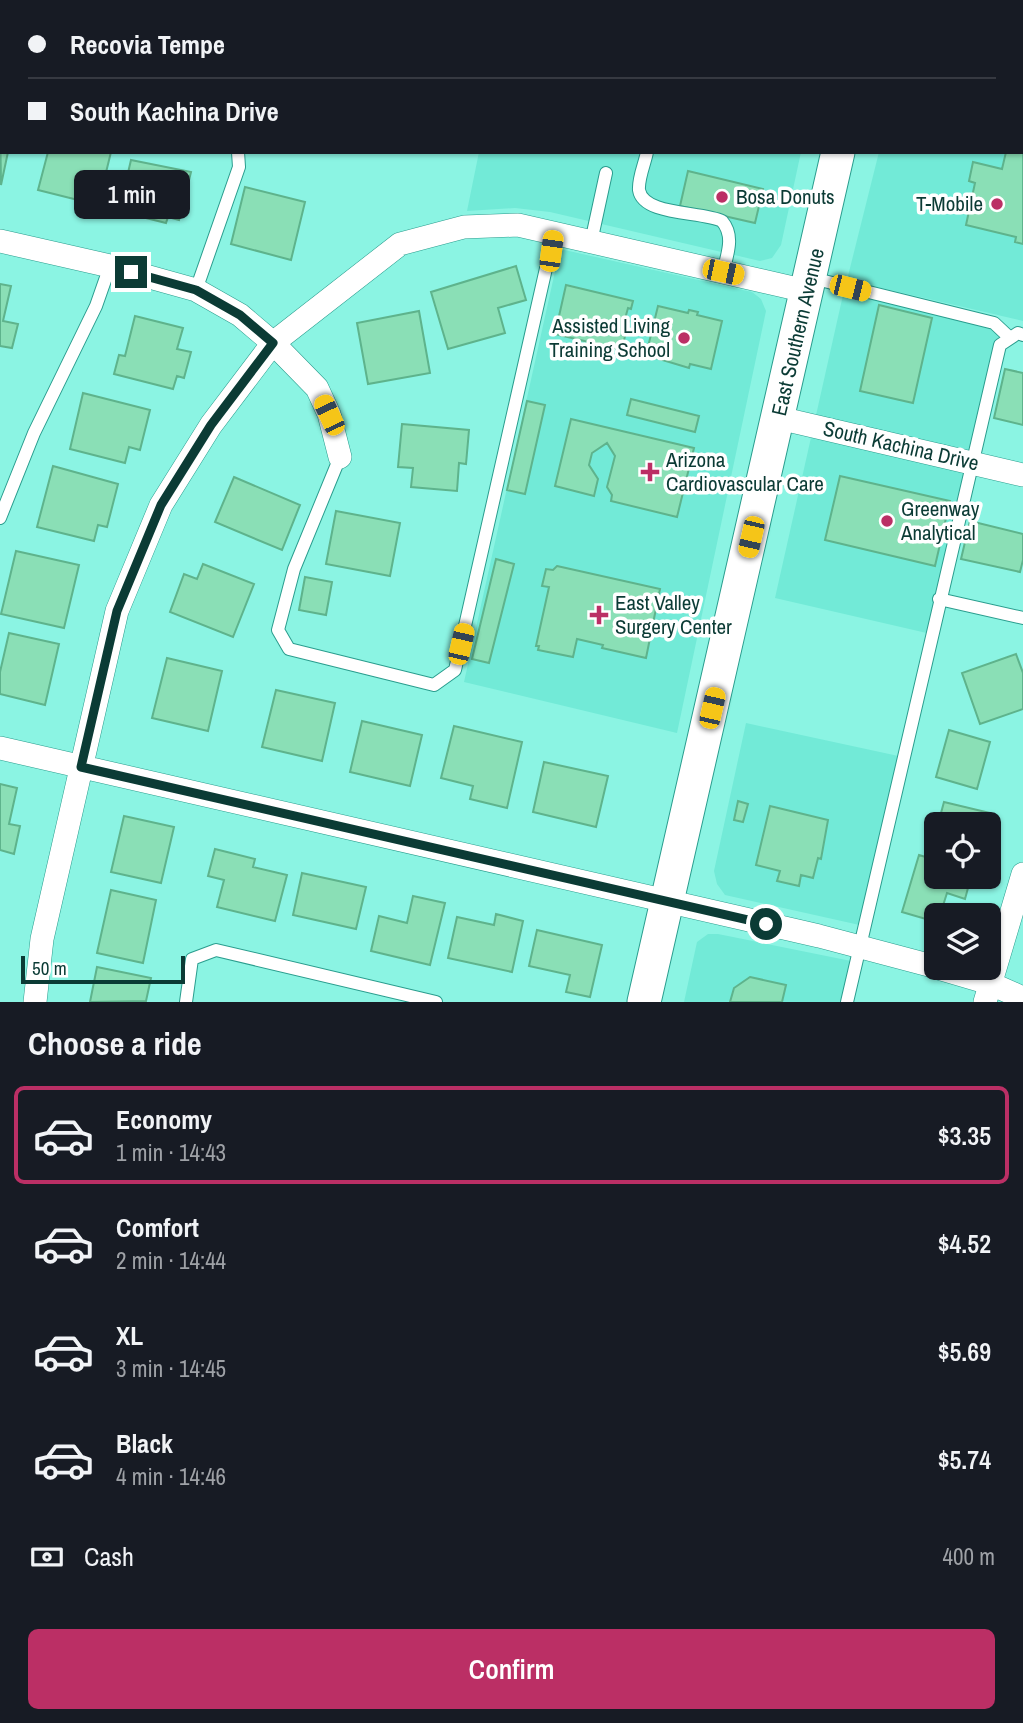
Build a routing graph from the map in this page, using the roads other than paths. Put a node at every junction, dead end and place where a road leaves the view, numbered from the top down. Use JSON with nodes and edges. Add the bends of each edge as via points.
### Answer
{"nodes":[{"id":1,"x":238,"y":154,"type":"edge"},
{"id":2,"x":647,"y":154,"type":"edge"},
{"id":3,"x":838,"y":154,"type":"edge"},
{"id":4,"x":606,"y":173,"type":"dead end"},
{"id":5,"x":554,"y":233,"type":"junction"},
{"id":6,"x":0,"y":242,"type":"edge"},
{"id":7,"x":591,"y":242,"type":"junction"},
{"id":8,"x":110,"y":266,"type":"junction"},
{"id":9,"x":723,"y":272,"type":"junction"},
{"id":10,"x":808,"y":284,"type":"junction"},
{"id":11,"x":196,"y":290,"type":"junction"},
{"id":12,"x":1023,"y":335,"type":"edge"},
{"id":13,"x":1010,"y":338,"type":"junction"},
{"id":14,"x":273,"y":343,"type":"junction"},
{"id":15,"x":779,"y":418,"type":"junction"},
{"id":16,"x":340,"y":457,"type":"joint"},
{"id":17,"x":971,"y":462,"type":"junction"},
{"id":18,"x":1023,"y":475,"type":"edge"},
{"id":19,"x":0,"y":518,"type":"edge"},
{"id":20,"x":939,"y":599,"type":"junction"},
{"id":21,"x":1023,"y":618,"type":"edge"},
{"id":22,"x":0,"y":748,"type":"edge"},
{"id":23,"x":81,"y":767,"type":"junction"},
{"id":24,"x":1023,"y":874,"type":"edge"},
{"id":25,"x":667,"y":901,"type":"junction"},
{"id":26,"x":860,"y":946,"type":"junction"},
{"id":27,"x":924,"y":963,"type":"edge"},
{"id":28,"x":962,"y":980,"type":"edge"},
{"id":29,"x":987,"y":993,"type":"edge"},
{"id":30,"x":1023,"y":998,"type":"edge"},
{"id":31,"x":35,"y":1002,"type":"edge"},
{"id":32,"x":186,"y":1002,"type":"edge"},
{"id":33,"x":436,"y":1002,"type":"edge"},
{"id":34,"x":644,"y":1002,"type":"edge"},
{"id":35,"x":847,"y":1002,"type":"edge"}],
"edges":[{"from":1,"to":11,"type":"lane","via":[[239,167]]},
{"from":2,"to":9,"type":"lane","via":[[639,184],[643,199],[661,209],[722,221],[729,231]]},
{"from":3,"to":10,"type":"main road","name":"East Southern Avenue"},
{"from":4,"to":7,"type":"lane"},
{"from":5,"to":7,"type":"street"},
{"from":5,"to":14,"type":"street","via":[[518,225],[464,227],[400,244]]},
{"from":5,"to":16,"type":"lane","via":[[455,670],[434,685],[289,649],[278,630],[294,569]]},
{"from":6,"to":8,"type":"street"},
{"from":7,"to":9,"type":"street"},
{"from":8,"to":11,"type":"street"},
{"from":8,"to":19,"type":"lane"},
{"from":9,"to":10,"type":"street"},
{"from":10,"to":13,"type":"lane","via":[[994,323]]},
{"from":10,"to":15,"type":"main road","name":"East Southern Avenue"},
{"from":11,"to":14,"type":"street","via":[[240,315]]},
{"from":12,"to":13,"type":"lane"},
{"from":13,"to":17,"type":"lane","via":[[999,345]]},
{"from":14,"to":16,"type":"street","via":[[317,388]]},
{"from":14,"to":23,"type":"street","via":[[211,425],[161,505],[117,611]]},
{"from":15,"to":17,"type":"street","name":"South Kachina Drive"},
{"from":15,"to":25,"type":"main road","name":"East Southern Avenue"},
{"from":17,"to":18,"type":"street","name":"South Kachina Drive"},
{"from":17,"to":20,"type":"lane"},
{"from":20,"to":21,"type":"lane"},
{"from":20,"to":26,"type":"lane"},
{"from":22,"to":23,"type":"street"},
{"from":23,"to":25,"type":"street"},
{"from":23,"to":31,"type":"street","via":[[42,939]]},
{"from":24,"to":29,"type":"street"},
{"from":25,"to":26,"type":"street"},
{"from":25,"to":34,"type":"main road","name":"East Southern Avenue"},
{"from":26,"to":27,"type":"street"},
{"from":26,"to":35,"type":"lane"},
{"from":28,"to":29,"type":"street"},
{"from":29,"to":30,"type":"street"},
{"from":32,"to":33,"type":"lane","via":[[192,959],[216,950]]}]}
